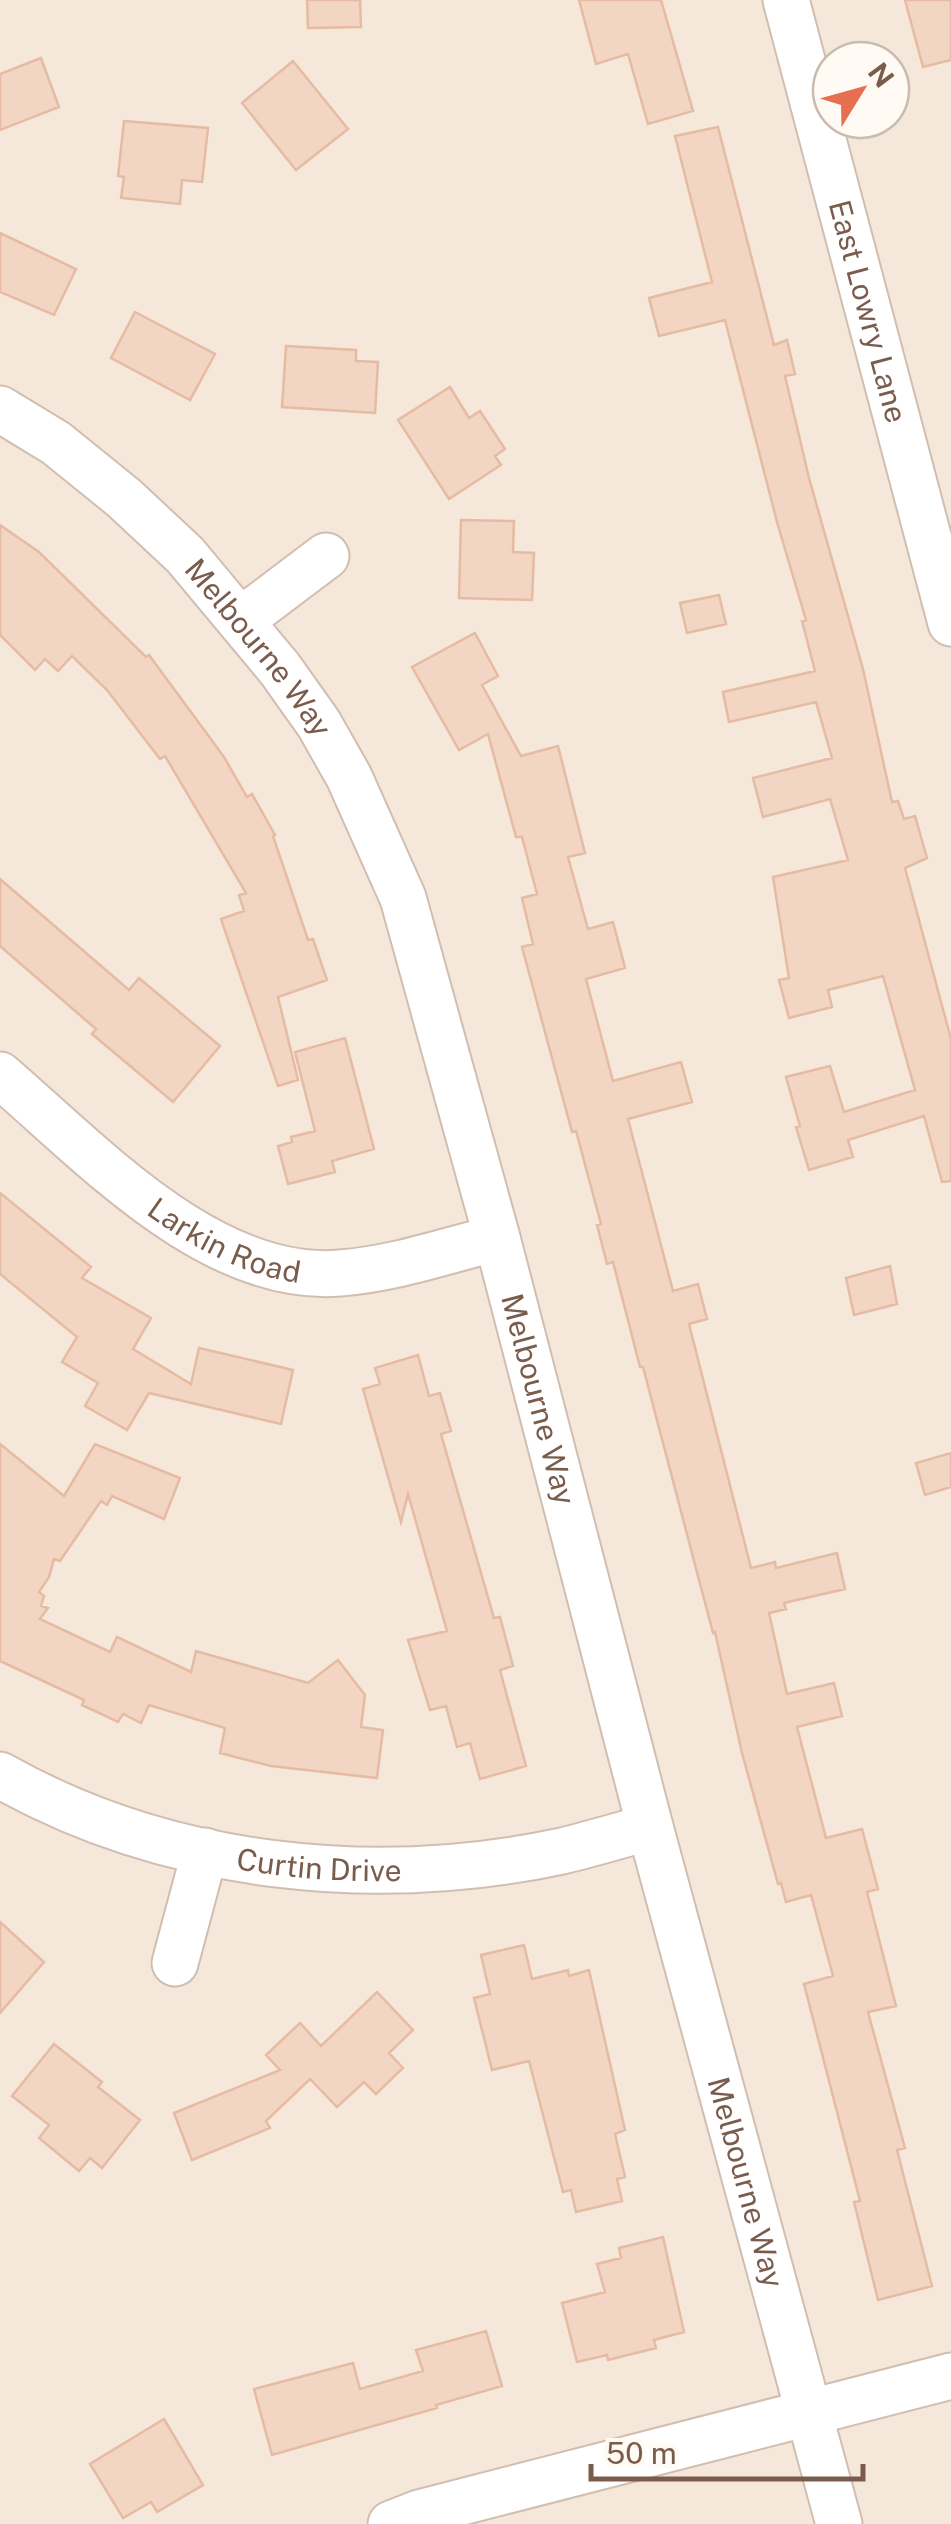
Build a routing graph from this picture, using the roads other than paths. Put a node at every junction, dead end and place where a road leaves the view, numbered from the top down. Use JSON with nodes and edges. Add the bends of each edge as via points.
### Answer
{"nodes":[{"id":1,"x":786,"y":0,"type":"edge"},
{"id":2,"x":0,"y":409,"type":"edge"},
{"id":3,"x":326,"y":556,"type":"dead end"},
{"id":4,"x":240,"y":621,"type":"junction"},
{"id":5,"x":951,"y":623,"type":"edge"},
{"id":6,"x":0,"y":1074,"type":"edge"},
{"id":7,"x":497,"y":1238,"type":"junction"},
{"id":8,"x":0,"y":1775,"type":"edge"},
{"id":9,"x":650,"y":1826,"type":"junction"},
{"id":10,"x":205,"y":1852,"type":"junction"},
{"id":11,"x":175,"y":1963,"type":"dead end"},
{"id":12,"x":951,"y":2376,"type":"edge"},
{"id":13,"x":808,"y":2412,"type":"junction"},
{"id":14,"x":391,"y":2524,"type":"edge"},
{"id":15,"x":838,"y":2524,"type":"edge"}],
"edges":[{"from":1,"to":5,"type":"street","name":"East Lowry Lane"},
{"from":2,"to":4,"type":"street","name":"Melbourne Way","via":[[56,443],[124,498],[185,554]]},
{"from":3,"to":4,"type":"street"},
{"from":4,"to":7,"type":"street","name":"Melbourne Way","via":[[318,724],[390,867]]},
{"from":6,"to":7,"type":"street","name":"Larkin Road","via":[[122,1180],[200,1238],[240,1258],[304,1274],[338,1274]]},
{"from":7,"to":9,"type":"street","name":"Melbourne Way"},
{"from":8,"to":10,"type":"street","name":"Curtin Drive","via":[[72,1810]]},
{"from":9,"to":10,"type":"street","name":"Curtin Drive","via":[[562,1851],[436,1868],[276,1865]]},
{"from":9,"to":13,"type":"street","name":"Melbourne Way"},
{"from":10,"to":11,"type":"street"},
{"from":12,"to":13,"type":"street"},
{"from":13,"to":14,"type":"street"},
{"from":13,"to":15,"type":"street","name":"Melbourne Way"}]}
